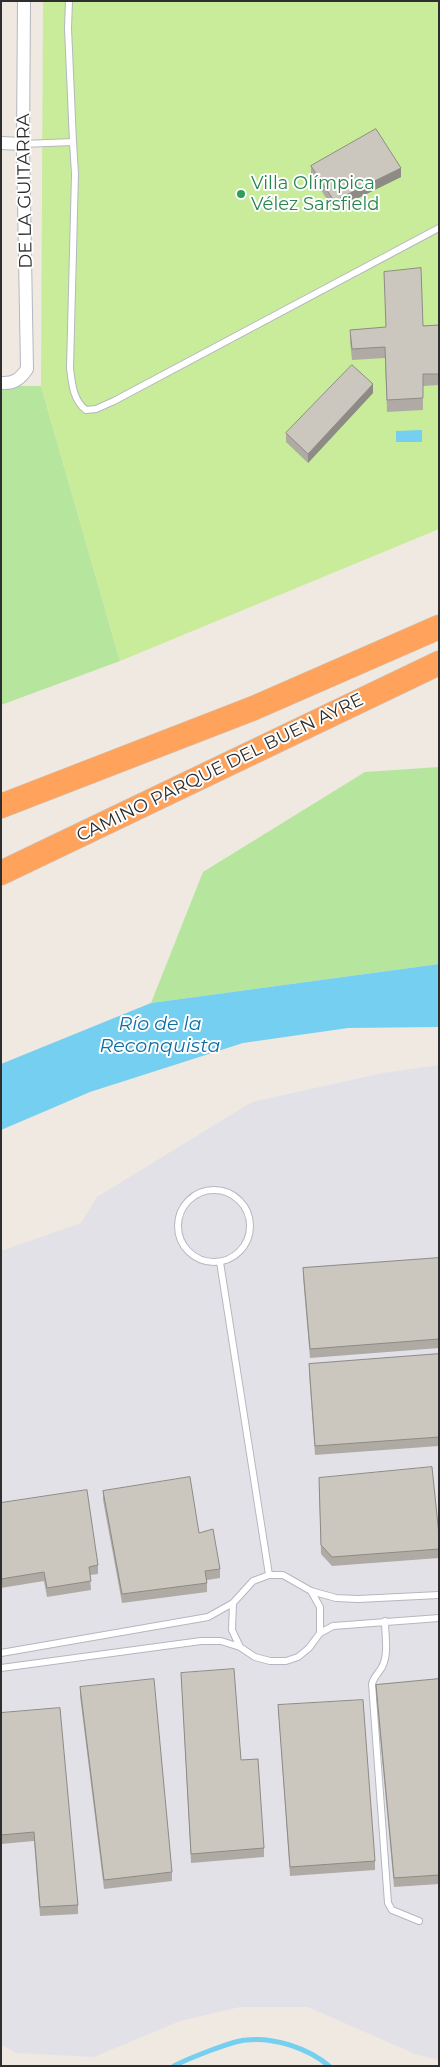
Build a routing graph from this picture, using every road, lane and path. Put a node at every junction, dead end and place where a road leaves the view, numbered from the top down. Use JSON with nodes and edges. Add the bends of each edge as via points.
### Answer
{"nodes":[{"id":1,"x":24,"y":1,"type":"edge"},
{"id":2,"x":69,"y":1,"type":"edge"},
{"id":3,"x":73,"y":142,"type":"junction"},
{"id":4,"x":1,"y":143,"type":"edge"},
{"id":5,"x":23,"y":144,"type":"junction"},
{"id":6,"x":439,"y":228,"type":"edge"},
{"id":7,"x":1,"y":383,"type":"edge"},
{"id":8,"x":439,"y":627,"type":"edge"},
{"id":9,"x":439,"y":663,"type":"edge"},
{"id":10,"x":1,"y":806,"type":"edge"},
{"id":11,"x":1,"y":874,"type":"edge"},
{"id":12,"x":220,"y":1262,"type":"junction"},
{"id":13,"x":269,"y":1575,"type":"junction"},
{"id":14,"x":311,"y":1591,"type":"junction"},
{"id":15,"x":439,"y":1595,"type":"edge"},
{"id":16,"x":233,"y":1603,"type":"junction"},
{"id":17,"x":439,"y":1618,"type":"edge"},
{"id":18,"x":385,"y":1622,"type":"junction"},
{"id":19,"x":320,"y":1632,"type":"junction"},
{"id":20,"x":240,"y":1648,"type":"junction"},
{"id":21,"x":1,"y":1653,"type":"edge"},
{"id":22,"x":1,"y":1668,"type":"edge"},
{"id":23,"x":419,"y":1922,"type":"dead end"}],
"edges":[{"from":1,"to":5,"type":"street","name":"DE LA GUITARRA"},
{"from":2,"to":3,"type":"lane"},
{"from":3,"to":5,"type":"lane"},
{"from":3,"to":6,"type":"lane","via":[[70,368],[78,404],[86,410],[114,401]]},
{"from":4,"to":5,"type":"street"},
{"from":5,"to":7,"type":"street","name":"DE LA GUITARRA","via":[[27,368],[11,384]]},
{"from":8,"to":10,"type":"highway","name":"CAMINO PARQUE DEL BUEN AYRE","via":[[254,708]]},
{"from":9,"to":11,"type":"highway","name":"CAMINO PARQUE DEL BUEN AYRE"},
{"from":12,"to":12,"type":"lane","via":[[241,1250],[248,1239],[250,1227],[242,1203],[221,1190],[209,1190],[198,1193],[185,1204],[178,1220],[178,1231],[182,1242],[197,1258]]},
{"from":12,"to":13,"type":"lane"},
{"from":13,"to":14,"type":"lane","via":[[282,1575]]},
{"from":13,"to":16,"type":"lane","via":[[253,1581]]},
{"from":14,"to":15,"type":"lane","via":[[336,1598],[358,1599]]},
{"from":14,"to":19,"type":"lane","via":[[320,1607]]},
{"from":16,"to":20,"type":"lane","via":[[232,1630]]},
{"from":16,"to":21,"type":"lane","via":[[208,1617]]},
{"from":17,"to":18,"type":"lane"},
{"from":18,"to":19,"type":"lane","via":[[333,1626]]},
{"from":18,"to":23,"type":"lane","via":[[386,1655],[372,1684],[388,1903],[392,1910]]},
{"from":19,"to":20,"type":"lane","via":[[304,1652],[286,1661],[255,1657]]},
{"from":20,"to":22,"type":"lane","via":[[221,1641],[200,1641]]}]}
